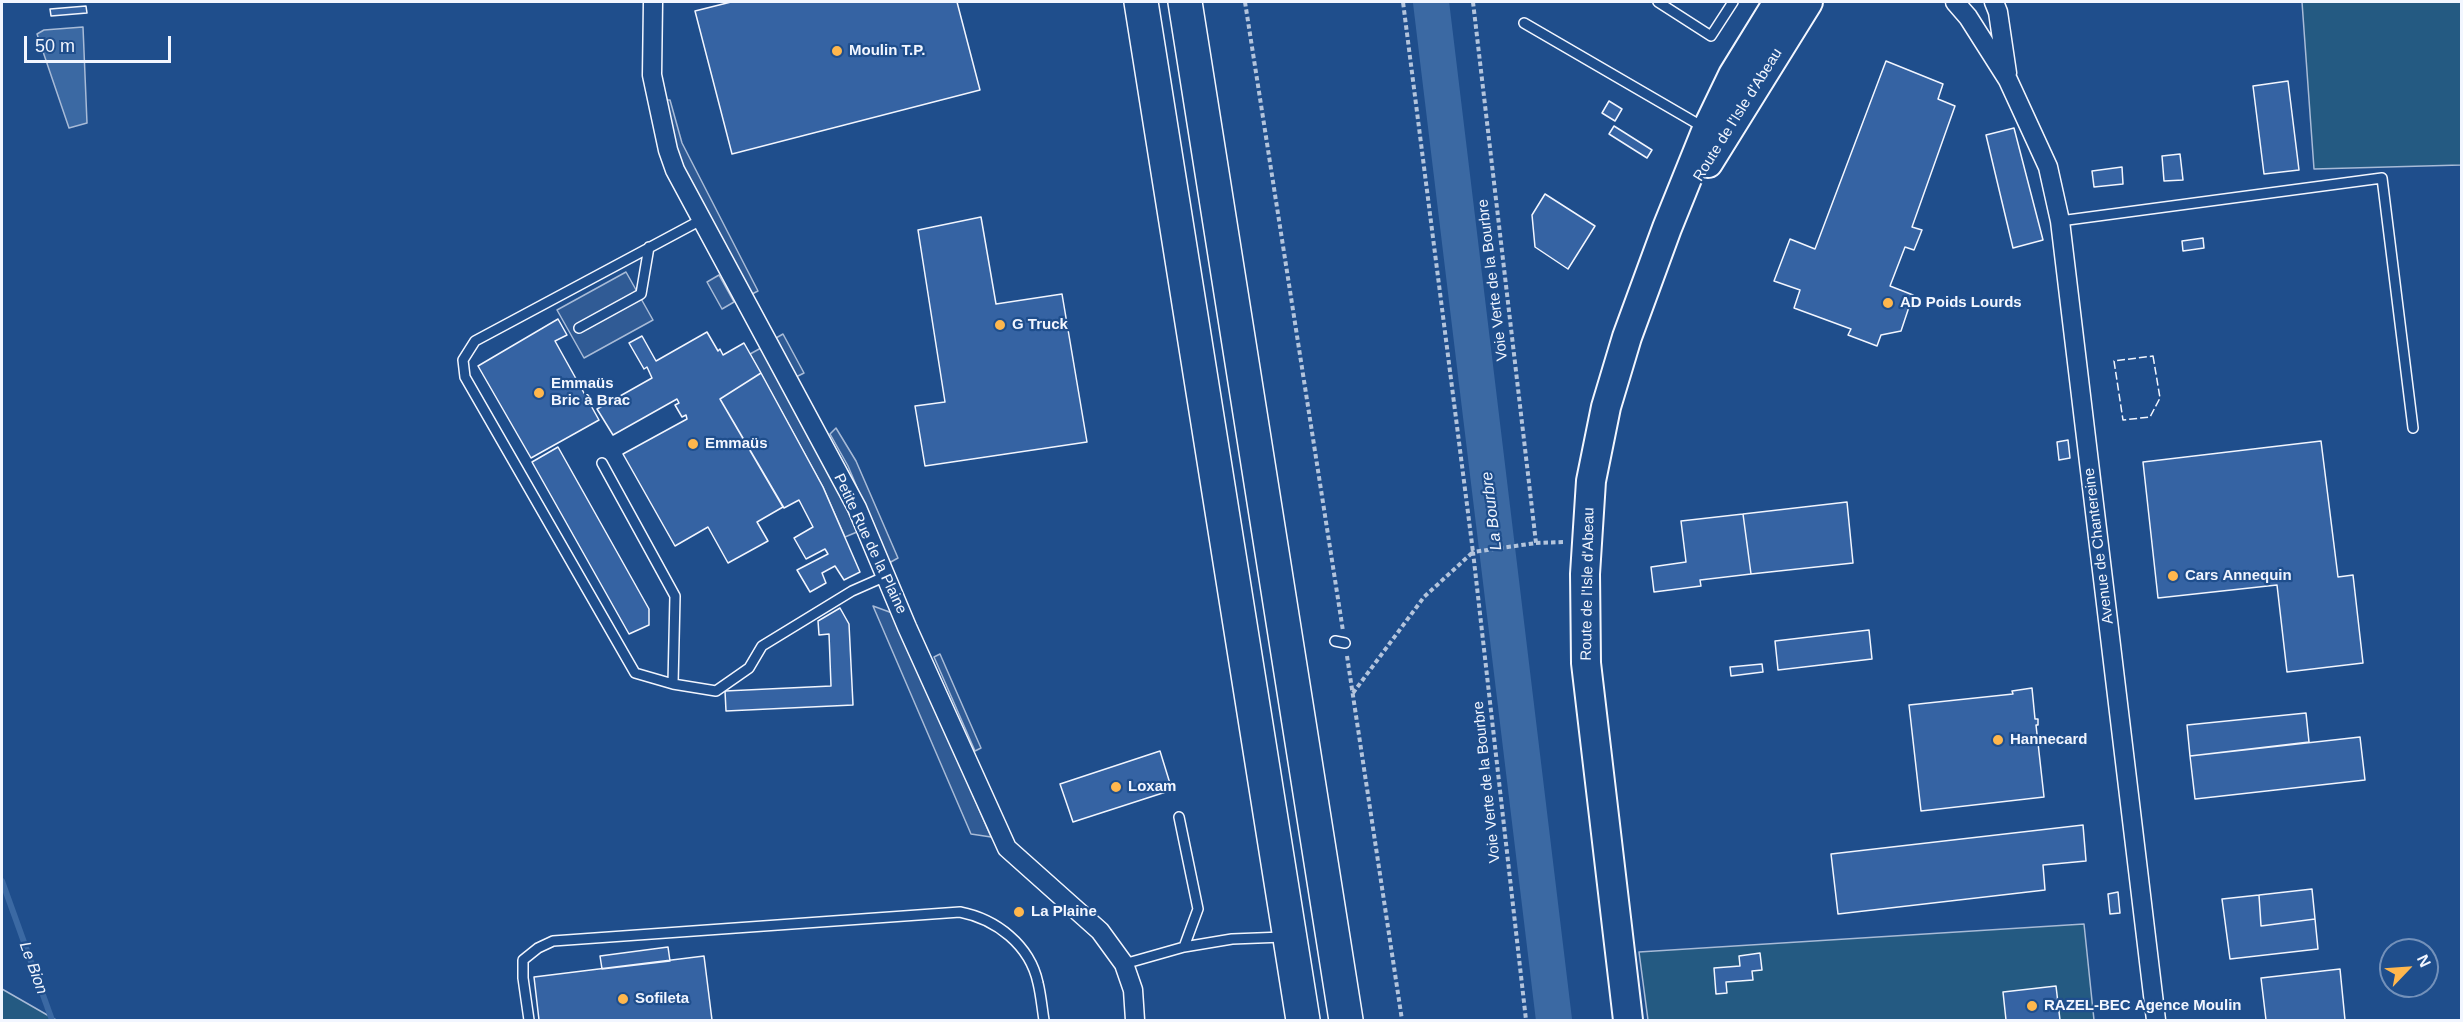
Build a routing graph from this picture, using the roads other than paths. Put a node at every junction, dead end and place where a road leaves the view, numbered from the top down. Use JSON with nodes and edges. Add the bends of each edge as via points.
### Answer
{"nodes":[{"id":1,"x":653,"y":2,"type":"edge"},
{"id":2,"x":1141,"y":2,"type":"edge"},
{"id":3,"x":1185,"y":2,"type":"edge"},
{"id":4,"x":1658,"y":2,"type":"edge"},
{"id":5,"x":1719,"y":2,"type":"edge"},
{"id":6,"x":1778,"y":2,"type":"edge"},
{"id":7,"x":1808,"y":2,"type":"edge"},
{"id":8,"x":1955,"y":2,"type":"edge"},
{"id":9,"x":1994,"y":2,"type":"edge"},
{"id":10,"x":1731,"y":5,"type":"edge"},
{"id":11,"x":1524,"y":23,"type":"dead end"},
{"id":12,"x":2008,"y":80,"type":"junction"},
{"id":13,"x":1716,"y":133,"type":"junction"},
{"id":14,"x":700,"y":220,"type":"junction"},
{"id":15,"x":2060,"y":221,"type":"junction"},
{"id":16,"x":649,"y":247,"type":"junction"},
{"id":17,"x":579,"y":328,"type":"dead end"},
{"id":18,"x":2413,"y":428,"type":"dead end"},
{"id":19,"x":602,"y":463,"type":"dead end"},
{"id":20,"x":886,"y":576,"type":"junction"},
{"id":21,"x":1335,"y":641,"type":"dead end"},
{"id":22,"x":1345,"y":643,"type":"road end"},
{"id":23,"x":673,"y":684,"type":"junction"},
{"id":24,"x":1179,"y":817,"type":"dead end"},
{"id":25,"x":1290,"y":937,"type":"junction"},
{"id":26,"x":1184,"y":947,"type":"junction"},
{"id":27,"x":1124,"y":964,"type":"junction"},
{"id":28,"x":529,"y":1020,"type":"edge"},
{"id":29,"x":1044,"y":1020,"type":"edge"},
{"id":30,"x":1135,"y":1020,"type":"edge"},
{"id":31,"x":1303,"y":1020,"type":"edge"},
{"id":32,"x":1346,"y":1020,"type":"edge"},
{"id":33,"x":1629,"y":1020,"type":"edge"},
{"id":34,"x":2156,"y":1020,"type":"edge"}],
"edges":[{"from":1,"to":14,"type":"street","name":"Petite Rue de la Plaine","via":[[652,75],[663,129],[675,170]]},
{"from":2,"to":25,"type":"highway"},
{"from":3,"to":32,"type":"highway"},
{"from":4,"to":10,"type":"lane","via":[[1711,36]]},
{"from":5,"to":10,"type":"lane"},
{"from":6,"to":13,"type":"main road","name":"Route de l'Isle d'Abeau","via":[[1733,75]]},
{"from":7,"to":13,"type":"main road","name":"Route de l'Isle d'Abeau"},
{"from":8,"to":12,"type":"street","name":"Avenue de Chantereine"},
{"from":9,"to":12,"type":"street","name":"Avenue de Chantereine"},
{"from":11,"to":13,"type":"lane"},
{"from":12,"to":15,"type":"street","name":"Avenue de Chantereine","via":[[2048,167]]},
{"from":13,"to":33,"type":"main road","name":"Route de l'Isle d'Abeau","via":[[1667,228],[1606,407],[1591,481],[1585,574],[1586,663]]},
{"from":14,"to":16,"type":"lane"},
{"from":14,"to":20,"type":"street","name":"Petite Rue de la Plaine","via":[[857,508]]},
{"from":15,"to":18,"type":"lane","via":[[2382,178]]},
{"from":15,"to":34,"type":"street","name":"Avenue de Chantereine"},
{"from":16,"to":17,"type":"lane","via":[[641,294]]},
{"from":16,"to":23,"type":"lane","via":[[475,340],[463,360],[465,377],[635,673]]},
{"from":19,"to":23,"type":"lane","via":[[675,596]]},
{"from":20,"to":23,"type":"lane","via":[[852,591],[762,646],[748,668],[716,691]]},
{"from":20,"to":27,"type":"street","name":"Petite Rue de la Plaine","via":[[1007,848],[1100,931]]},
{"from":21,"to":22,"type":"lane"},
{"from":24,"to":26,"type":"lane","via":[[1198,909]]},
{"from":25,"to":26,"type":"lane","via":[[1232,939]]},
{"from":25,"to":31,"type":"highway"},
{"from":26,"to":27,"type":"lane"},
{"from":27,"to":30,"type":"street","name":"Petite Rue de la Plaine","via":[[1133,990]]},
{"from":28,"to":29,"type":"lane","via":[[523,960],[553,940],[960,912],[996,925],[1027,955],[1038,981]]}]}
